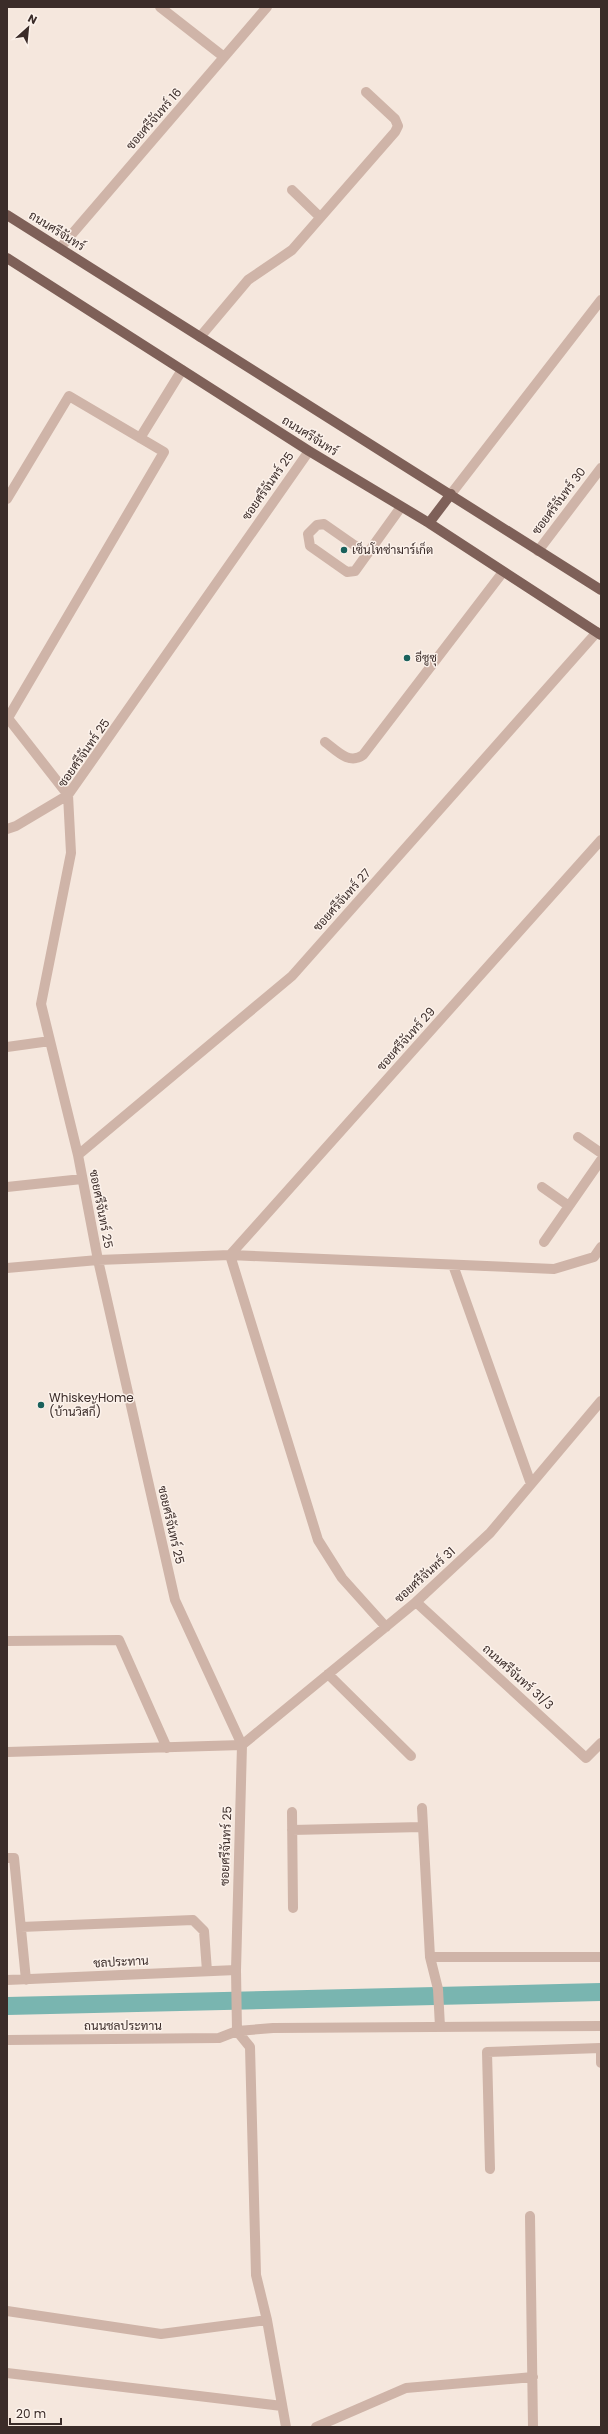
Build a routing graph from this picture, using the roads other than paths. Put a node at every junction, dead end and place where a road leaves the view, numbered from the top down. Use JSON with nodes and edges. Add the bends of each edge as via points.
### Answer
{"nodes":[{"id":1,"x":160,"y":7,"type":"edge"},
{"id":2,"x":267,"y":7,"type":"edge"},
{"id":3,"x":224,"y":56,"type":"junction"},
{"id":4,"x":366,"y":92,"type":"dead end"},
{"id":5,"x":292,"y":190,"type":"dead end"},
{"id":6,"x":7,"y":215,"type":"edge"},
{"id":7,"x":320,"y":217,"type":"junction"},
{"id":8,"x":60,"y":248,"type":"junction"},
{"id":9,"x":7,"y":258,"type":"edge"},
{"id":10,"x":601,"y":300,"type":"edge"},
{"id":11,"x":200,"y":337,"type":"junction"},
{"id":12,"x":182,"y":370,"type":"junction"},
{"id":13,"x":140,"y":438,"type":"junction"},
{"id":14,"x":309,"y":451,"type":"junction"},
{"id":15,"x":601,"y":468,"type":"edge"},
{"id":16,"x":451,"y":494,"type":"junction"},
{"id":17,"x":7,"y":499,"type":"edge"},
{"id":18,"x":401,"y":507,"type":"junction"},
{"id":19,"x":429,"y":523,"type":"junction"},
{"id":20,"x":538,"y":551,"type":"junction"},
{"id":21,"x":367,"y":554,"type":"junction"},
{"id":22,"x":503,"y":572,"type":"junction"},
{"id":23,"x":601,"y":590,"type":"edge"},
{"id":24,"x":599,"y":634,"type":"edge"},
{"id":25,"x":7,"y":718,"type":"edge"},
{"id":26,"x":325,"y":742,"type":"dead end"},
{"id":27,"x":68,"y":795,"type":"junction"},
{"id":28,"x":7,"y":829,"type":"edge"},
{"id":29,"x":601,"y":840,"type":"edge"},
{"id":30,"x":50,"y":1041,"type":"junction"},
{"id":31,"x":7,"y":1047,"type":"edge"},
{"id":32,"x":578,"y":1137,"type":"dead end"},
{"id":33,"x":601,"y":1153,"type":"edge"},
{"id":34,"x":78,"y":1155,"type":"junction"},
{"id":35,"x":601,"y":1160,"type":"edge"},
{"id":36,"x":82,"y":1179,"type":"junction"},
{"id":37,"x":7,"y":1187,"type":"edge"},
{"id":38,"x":542,"y":1187,"type":"dead end"},
{"id":39,"x":569,"y":1206,"type":"junction"},
{"id":40,"x":544,"y":1242,"type":"dead end"},
{"id":41,"x":601,"y":1247,"type":"edge"},
{"id":42,"x":230,"y":1255,"type":"junction"},
{"id":43,"x":98,"y":1260,"type":"junction"},
{"id":44,"x":453,"y":1265,"type":"junction"},
{"id":45,"x":7,"y":1268,"type":"edge"},
{"id":46,"x":601,"y":1401,"type":"edge"},
{"id":47,"x":531,"y":1484,"type":"junction"},
{"id":48,"x":416,"y":1602,"type":"junction"},
{"id":49,"x":386,"y":1627,"type":"junction"},
{"id":50,"x":7,"y":1641,"type":"edge"},
{"id":51,"x":328,"y":1674,"type":"junction"},
{"id":52,"x":601,"y":1743,"type":"edge"},
{"id":53,"x":242,"y":1746,"type":"junction"},
{"id":54,"x":167,"y":1748,"type":"junction"},
{"id":55,"x":7,"y":1752,"type":"edge"},
{"id":56,"x":411,"y":1756,"type":"dead end"},
{"id":57,"x":422,"y":1808,"type":"dead end"},
{"id":58,"x":292,"y":1812,"type":"dead end"},
{"id":59,"x":422,"y":1827,"type":"junction"},
{"id":60,"x":292,"y":1830,"type":"junction"},
{"id":61,"x":7,"y":1858,"type":"edge"},
{"id":62,"x":293,"y":1908,"type":"dead end"},
{"id":63,"x":21,"y":1927,"type":"junction"},
{"id":64,"x":430,"y":1957,"type":"junction"},
{"id":65,"x":601,"y":1957,"type":"edge"},
{"id":66,"x":236,"y":1970,"type":"junction"},
{"id":67,"x":207,"y":1971,"type":"junction"},
{"id":68,"x":7,"y":1980,"type":"edge"},
{"id":69,"x":26,"y":1980,"type":"junction"},
{"id":70,"x":440,"y":2022,"type":"junction"},
{"id":71,"x":601,"y":2026,"type":"edge"},
{"id":72,"x":237,"y":2031,"type":"junction"},
{"id":73,"x":7,"y":2040,"type":"edge"},
{"id":74,"x":601,"y":2048,"type":"edge"},
{"id":75,"x":601,"y":2063,"type":"edge"},
{"id":76,"x":490,"y":2169,"type":"dead end"},
{"id":77,"x":530,"y":2216,"type":"dead end"},
{"id":78,"x":7,"y":2310,"type":"edge"},
{"id":79,"x":267,"y":2320,"type":"junction"},
{"id":80,"x":7,"y":2373,"type":"edge"},
{"id":81,"x":533,"y":2377,"type":"junction"},
{"id":82,"x":282,"y":2406,"type":"junction"},
{"id":83,"x":286,"y":2427,"type":"edge"},
{"id":84,"x":316,"y":2427,"type":"edge"},
{"id":85,"x":533,"y":2427,"type":"edge"}],
"edges":[{"from":1,"to":3,"type":"street"},
{"from":2,"to":3,"type":"street","name":"ซอยศรีจันทร์ 16"},
{"from":3,"to":8,"type":"street","name":"ซอยศรีจันทร์ 16"},
{"from":4,"to":7,"type":"street","via":[[395,119],[398,126]]},
{"from":5,"to":7,"type":"street"},
{"from":6,"to":8,"type":"main road","name":"ถนนศรีจันทร์"},
{"from":7,"to":11,"type":"street","via":[[282,258],[248,280]]},
{"from":8,"to":11,"type":"main road","name":"ถนนศรีจันทร์"},
{"from":9,"to":12,"type":"main road","name":"ถนนศรีจันทร์"},
{"from":10,"to":16,"type":"street"},
{"from":11,"to":16,"type":"main road","name":"ถนนศรีจันทร์"},
{"from":12,"to":13,"type":"street"},
{"from":12,"to":14,"type":"main road","name":"ถนนศรีจันทร์"},
{"from":13,"to":17,"type":"street","via":[[69,396]]},
{"from":13,"to":25,"type":"street","via":[[164,452]]},
{"from":14,"to":18,"type":"main road","name":"ถนนศรีจันทร์"},
{"from":14,"to":27,"type":"street","name":"ซอยศรีจันทร์ 25"},
{"from":15,"to":20,"type":"street","name":"ซอยศรีจันทร์ 30"},
{"from":16,"to":19,"type":"main road"},
{"from":16,"to":20,"type":"main road","name":"ถนนศรีจันทร์"},
{"from":18,"to":19,"type":"main road","name":"ถนนศรีจันทร์"},
{"from":18,"to":21,"type":"street"},
{"from":19,"to":22,"type":"main road","name":"ถนนศรีจันทร์"},
{"from":20,"to":23,"type":"main road","name":"ถนนศรีจันทร์"},
{"from":21,"to":21,"type":"street","via":[[356,571],[347,572],[310,546],[308,534],[317,525],[324,524]]},
{"from":22,"to":24,"type":"main road","name":"ถนนศรีจันทร์"},
{"from":22,"to":26,"type":"street","via":[[363,755],[358,759],[350,759]]},
{"from":24,"to":34,"type":"street","name":"ซอยศรีจันทร์ 27","via":[[292,976]]},
{"from":25,"to":27,"type":"street"},
{"from":27,"to":28,"type":"street"},
{"from":27,"to":30,"type":"street","name":"ซอยศรีจันทร์ 25","via":[[71,853],[41,1004]]},
{"from":29,"to":42,"type":"street","name":"ซอยศรีจันทร์ 29"},
{"from":30,"to":31,"type":"street"},
{"from":30,"to":34,"type":"street","name":"ซอยศรีจันทร์ 25"},
{"from":32,"to":33,"type":"street"},
{"from":34,"to":36,"type":"street","name":"ซอยศรีจันทร์ 25"},
{"from":35,"to":39,"type":"street"},
{"from":36,"to":37,"type":"street"},
{"from":36,"to":43,"type":"street","name":"ซอยศรีจันทร์ 25"},
{"from":38,"to":39,"type":"street"},
{"from":39,"to":40,"type":"street"},
{"from":41,"to":44,"type":"street","via":[[594,1257],[554,1269]]},
{"from":42,"to":43,"type":"street"},
{"from":42,"to":44,"type":"street"},
{"from":42,"to":49,"type":"street","via":[[318,1540],[342,1578]]},
{"from":43,"to":45,"type":"street"},
{"from":43,"to":53,"type":"street","name":"ซอยศรีจันทร์ 25","via":[[175,1600]]},
{"from":44,"to":47,"type":"street"},
{"from":46,"to":47,"type":"street","name":"ซอยศรีจันทร์ 31"},
{"from":47,"to":48,"type":"street","name":"ซอยศรีจันทร์ 31","via":[[490,1534]]},
{"from":48,"to":49,"type":"street","name":"ซอยศรีจันทร์ 31"},
{"from":48,"to":52,"type":"street","name":"ถนนศรีจันทร์ 31/3","via":[[586,1758]]},
{"from":49,"to":51,"type":"street","name":"ซอยศรีจันทร์ 31"},
{"from":50,"to":54,"type":"street","via":[[119,1640]]},
{"from":51,"to":53,"type":"street","name":"ซอยศรีจันทร์ 31"},
{"from":51,"to":56,"type":"street"},
{"from":53,"to":54,"type":"street"},
{"from":53,"to":66,"type":"street","name":"ซอยศรีจันทร์ 25"},
{"from":54,"to":55,"type":"street"},
{"from":57,"to":59,"type":"street"},
{"from":58,"to":60,"type":"street"},
{"from":59,"to":60,"type":"street"},
{"from":59,"to":64,"type":"street"},
{"from":60,"to":62,"type":"street"},
{"from":61,"to":63,"type":"street","via":[[14,1858]]},
{"from":63,"to":67,"type":"street","via":[[192,1920],[204,1931]]},
{"from":63,"to":69,"type":"street"},
{"from":64,"to":65,"type":"street"},
{"from":64,"to":70,"type":"street","via":[[438,1989]]},
{"from":66,"to":67,"type":"street","name":"ชลประทาน"},
{"from":66,"to":72,"type":"street","name":"ซอยศรีจันทร์ 25"},
{"from":67,"to":69,"type":"street","name":"ชลประทาน"},
{"from":68,"to":69,"type":"street","name":"ชลประทาน"},
{"from":70,"to":71,"type":"street","name":"ถนนชลประทาน"},
{"from":70,"to":72,"type":"street","name":"ถนนชลประทาน"},
{"from":72,"to":73,"type":"street","name":"ถนนชลประทาน","via":[[219,2038]]},
{"from":72,"to":79,"type":"street","via":[[250,2047],[256,2275]]},
{"from":74,"to":75,"type":"street"},
{"from":74,"to":76,"type":"street","via":[[487,2052]]},
{"from":77,"to":81,"type":"street"},
{"from":78,"to":79,"type":"street","via":[[161,2334]]},
{"from":79,"to":82,"type":"street"},
{"from":80,"to":82,"type":"street"},
{"from":81,"to":84,"type":"street","via":[[406,2388]]},
{"from":81,"to":85,"type":"street"},
{"from":82,"to":83,"type":"street"}]}
